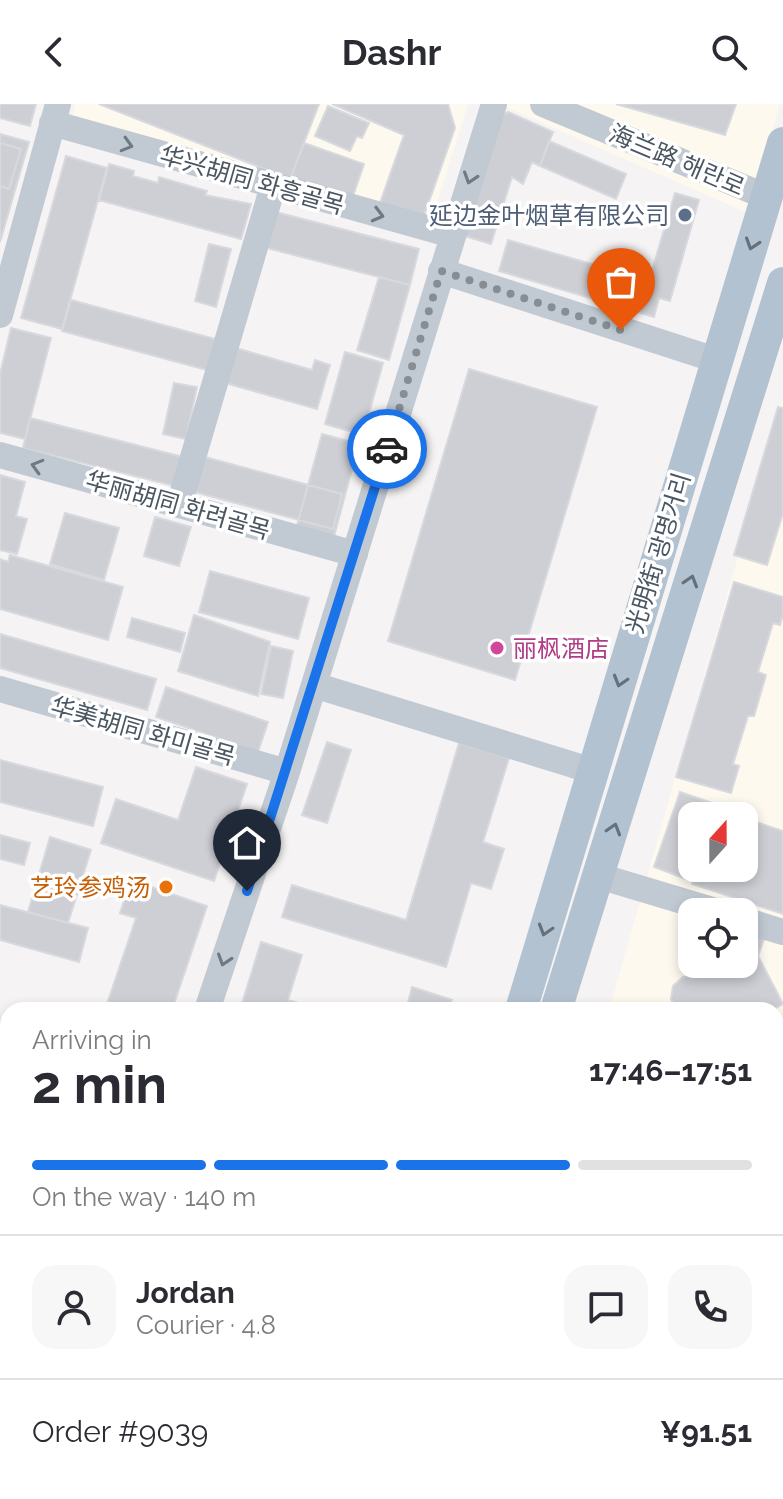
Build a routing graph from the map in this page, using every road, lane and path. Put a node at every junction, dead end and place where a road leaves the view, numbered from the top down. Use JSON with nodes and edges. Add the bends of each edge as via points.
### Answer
{"nodes":[{"id":1,"x":494,"y":104,"type":"edge"},
{"id":2,"x":543,"y":104,"type":"edge"},
{"id":3,"x":55,"y":114,"type":"edge"},
{"id":4,"x":783,"y":143,"type":"edge"},
{"id":5,"x":273,"y":186,"type":"junction"},
{"id":6,"x":767,"y":197,"type":"junction"},
{"id":7,"x":452,"y":235,"type":"junction"},
{"id":8,"x":441,"y":271,"type":"junction"},
{"id":9,"x":783,"y":283,"type":"edge"},
{"id":10,"x":0,"y":315,"type":"edge"},
{"id":11,"x":716,"y":360,"type":"junction"},
{"id":12,"x":0,"y":455,"type":"edge"},
{"id":13,"x":179,"y":505,"type":"junction"},
{"id":14,"x":355,"y":554,"type":"junction"},
{"id":15,"x":314,"y":685,"type":"junction"},
{"id":16,"x":0,"y":689,"type":"edge"},
{"id":17,"x":593,"y":771,"type":"junction"},
{"id":18,"x":287,"y":772,"type":"junction"},
{"id":19,"x":599,"y":876,"type":"junction"},
{"id":20,"x":678,"y":900,"type":"edge"},
{"id":21,"x":758,"y":924,"type":"edge"},
{"id":22,"x":783,"y":932,"type":"edge"},
{"id":23,"x":210,"y":1002,"type":"edge"},
{"id":24,"x":523,"y":1002,"type":"edge"},
{"id":25,"x":559,"y":1002,"type":"edge"}],
"edges":[{"from":1,"to":7,"type":"street","one_way":true},
{"from":2,"to":6,"type":"street","name":"海兰路 해란로"},
{"from":3,"to":5,"type":"street","name":"华兴胡同 화흥골목","one_way":true},
{"from":3,"to":10,"type":"street"},
{"from":4,"to":6,"type":"main road","name":"光明街 광명거리"},
{"from":5,"to":7,"type":"street","name":"华兴胡同 화흥골목","one_way":true},
{"from":5,"to":13,"type":"street"},
{"from":6,"to":11,"type":"main road","name":"光明街 광명거리","one_way":true},
{"from":7,"to":8,"type":"street"},
{"from":8,"to":11,"type":"street"},
{"from":8,"to":14,"type":"street"},
{"from":19,"to":9,"type":"main road","name":"光明街 광명거리","one_way":true},
{"from":11,"to":17,"type":"main road","name":"光明街 광명거리","one_way":true},
{"from":13,"to":12,"type":"street","name":"华丽胡同 화려골목","one_way":true},
{"from":13,"to":14,"type":"street","name":"华丽胡同 화려골목"},
{"from":14,"to":15,"type":"street"},
{"from":15,"to":17,"type":"street"},
{"from":15,"to":18,"type":"street"},
{"from":16,"to":18,"type":"street","name":"华美胡同 화미골목"},
{"from":17,"to":24,"type":"main road","name":"光明街 광명거리","one_way":true},
{"from":18,"to":23,"type":"street","one_way":true},
{"from":19,"to":20,"type":"street"},
{"from":19,"to":25,"type":"main road","name":"光明街 광명거리"},
{"from":21,"to":22,"type":"street"}]}
